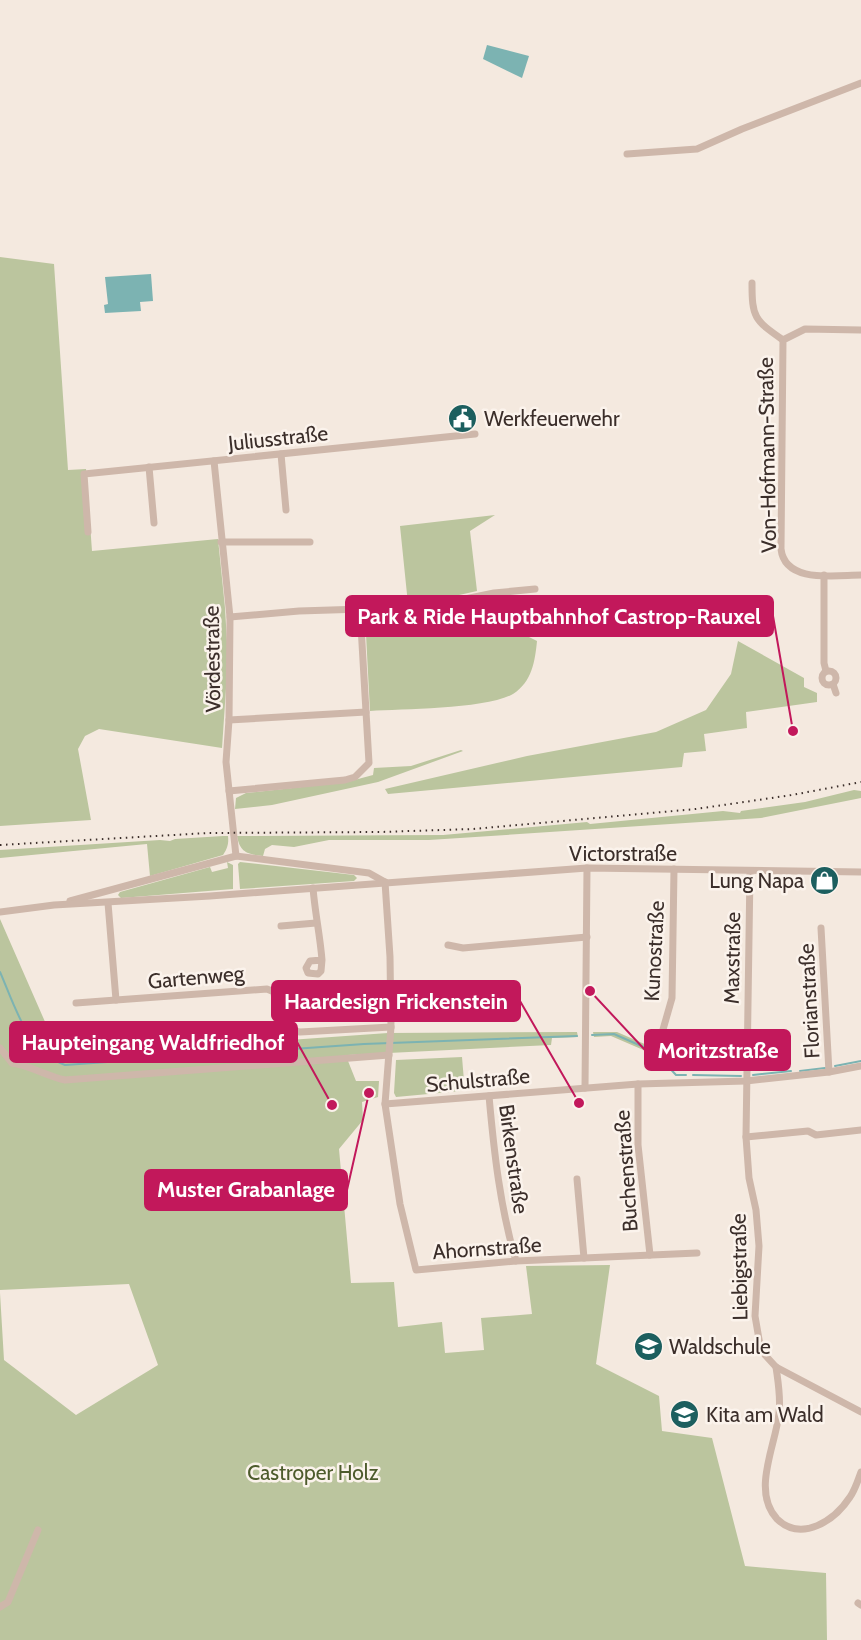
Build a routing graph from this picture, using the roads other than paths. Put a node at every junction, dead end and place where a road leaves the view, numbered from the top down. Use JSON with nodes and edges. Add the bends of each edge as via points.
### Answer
{"nodes":[{"id":1,"x":861,"y":83,"type":"edge"},
{"id":2,"x":627,"y":154,"type":"dead end"},
{"id":3,"x":752,"y":283,"type":"dead end"},
{"id":4,"x":861,"y":330,"type":"edge"},
{"id":5,"x":783,"y":340,"type":"junction"},
{"id":6,"x":476,"y":434,"type":"dead end"},
{"id":7,"x":281,"y":454,"type":"junction"},
{"id":8,"x":214,"y":461,"type":"junction"},
{"id":9,"x":149,"y":467,"type":"junction"},
{"id":10,"x":286,"y":510,"type":"dead end"},
{"id":11,"x":154,"y":523,"type":"dead end"},
{"id":12,"x":88,"y":532,"type":"dead end"},
{"id":13,"x":221,"y":542,"type":"junction"},
{"id":14,"x":310,"y":542,"type":"dead end"},
{"id":15,"x":824,"y":575,"type":"junction"},
{"id":16,"x":861,"y":575,"type":"edge"},
{"id":17,"x":535,"y":589,"type":"dead end"},
{"id":18,"x":360,"y":609,"type":"junction"},
{"id":19,"x":230,"y":617,"type":"junction"},
{"id":20,"x":836,"y":693,"type":"dead end"},
{"id":21,"x":366,"y":712,"type":"junction"},
{"id":22,"x":229,"y":720,"type":"junction"},
{"id":23,"x":229,"y":791,"type":"junction"},
{"id":24,"x":236,"y":856,"type":"junction"},
{"id":25,"x":587,"y":868,"type":"junction"},
{"id":26,"x":674,"y":869,"type":"junction"},
{"id":27,"x":750,"y":871,"type":"junction"},
{"id":28,"x":861,"y":872,"type":"edge"},
{"id":29,"x":385,"y":882,"type":"junction"},
{"id":30,"x":313,"y":888,"type":"junction"},
{"id":31,"x":113,"y":889,"type":"junction"},
{"id":32,"x":111,"y":902,"type":"junction"},
{"id":33,"x":54,"y":905,"type":"junction"},
{"id":34,"x":0,"y":912,"type":"edge"},
{"id":35,"x":316,"y":923,"type":"junction"},
{"id":36,"x":280,"y":926,"type":"dead end"},
{"id":37,"x":822,"y":928,"type":"dead end"},
{"id":38,"x":587,"y":937,"type":"junction"},
{"id":39,"x":448,"y":945,"type":"dead end"},
{"id":40,"x":322,"y":960,"type":"dead end"},
{"id":41,"x":116,"y":1000,"type":"junction"},
{"id":42,"x":76,"y":1003,"type":"dead end"},
{"id":43,"x":391,"y":1027,"type":"junction"},
{"id":44,"x":662,"y":1033,"type":"dead end"},
{"id":45,"x":0,"y":1048,"type":"edge"},
{"id":46,"x":389,"y":1055,"type":"junction"},
{"id":47,"x":861,"y":1066,"type":"edge"},
{"id":48,"x":828,"y":1072,"type":"junction"},
{"id":49,"x":746,"y":1081,"type":"junction"},
{"id":50,"x":638,"y":1084,"type":"junction"},
{"id":51,"x":585,"y":1088,"type":"junction"},
{"id":52,"x":489,"y":1096,"type":"junction"},
{"id":53,"x":385,"y":1104,"type":"junction"},
{"id":54,"x":861,"y":1130,"type":"edge"},
{"id":55,"x":746,"y":1137,"type":"junction"},
{"id":56,"x":578,"y":1179,"type":"dead end"},
{"id":57,"x":697,"y":1253,"type":"dead end"},
{"id":58,"x":650,"y":1255,"type":"junction"},
{"id":59,"x":584,"y":1258,"type":"junction"},
{"id":60,"x":516,"y":1261,"type":"junction"},
{"id":61,"x":776,"y":1367,"type":"junction"},
{"id":62,"x":861,"y":1412,"type":"edge"},
{"id":63,"x":861,"y":1472,"type":"edge"},
{"id":64,"x":38,"y":1530,"type":"dead end"},
{"id":65,"x":0,"y":1607,"type":"edge"}],
"edges":[{"from":1,"to":2,"type":"street","via":[[697,149]]},
{"from":3,"to":5,"type":"street","name":"Von-Hofmann-Straße","via":[[754,314]]},
{"from":4,"to":5,"type":"street","name":"Von-Hofmann-Straße","via":[[805,329]]},
{"from":5,"to":15,"type":"street","name":"Von-Hofmann-Straße","via":[[782,554],[785,563],[798,572]]},
{"from":6,"to":7,"type":"street","name":"Juliusstraße"},
{"from":7,"to":8,"type":"street","name":"Juliusstraße"},
{"from":7,"to":10,"type":"street"},
{"from":8,"to":9,"type":"street","name":"Juliusstraße"},
{"from":8,"to":13,"type":"street","name":"Vördestraße"},
{"from":9,"to":11,"type":"street"},
{"from":9,"to":12,"type":"street","name":"Juliusstraße","via":[[84,474]]},
{"from":13,"to":14,"type":"street"},
{"from":13,"to":19,"type":"street","name":"Vördestraße"},
{"from":15,"to":16,"type":"street","name":"Von-Hofmann-Straße"},
{"from":15,"to":20,"type":"street","via":[[824,663],[826,671],[835,675]]},
{"from":17,"to":18,"type":"street","via":[[426,607]]},
{"from":18,"to":19,"type":"street"},
{"from":18,"to":21,"type":"street"},
{"from":19,"to":22,"type":"street","name":"Vördestraße"},
{"from":21,"to":22,"type":"street"},
{"from":21,"to":23,"type":"street","via":[[369,763],[355,777]]},
{"from":22,"to":23,"type":"street","name":"Vördestraße"},
{"from":23,"to":24,"type":"street","name":"Vördestraße"},
{"from":24,"to":29,"type":"street","name":"Victorstraße","via":[[369,873]]},
{"from":24,"to":31,"type":"street","name":"Victorstraße"},
{"from":25,"to":26,"type":"street","name":"Victorstraße"},
{"from":25,"to":29,"type":"street","name":"Victorstraße"},
{"from":25,"to":38,"type":"street"},
{"from":26,"to":27,"type":"street","name":"Victorstraße"},
{"from":26,"to":44,"type":"street","name":"Kunostraße","via":[[672,998]]},
{"from":27,"to":28,"type":"street","name":"Victorstraße"},
{"from":27,"to":49,"type":"street","name":"Maxstraße"},
{"from":29,"to":30,"type":"street","name":"Victorstraße"},
{"from":29,"to":43,"type":"street"},
{"from":30,"to":32,"type":"street","name":"Victorstraße"},
{"from":30,"to":35,"type":"street"},
{"from":31,"to":32,"type":"street"},
{"from":31,"to":33,"type":"street","name":"Victorstraße"},
{"from":32,"to":33,"type":"street","name":"Victorstraße"},
{"from":32,"to":41,"type":"street"},
{"from":33,"to":34,"type":"street","name":"Victorstraße"},
{"from":35,"to":36,"type":"street"},
{"from":35,"to":40,"type":"street"},
{"from":37,"to":48,"type":"street","name":"Florianstraße"},
{"from":38,"to":39,"type":"street","via":[[464,948]]},
{"from":38,"to":51,"type":"street"},
{"from":41,"to":42,"type":"street","name":"Gartenweg"},
{"from":41,"to":43,"type":"street","name":"Gartenweg","via":[[267,989],[274,992],[277,1021],[282,1029],[300,1032]]},
{"from":43,"to":46,"type":"street"},
{"from":45,"to":46,"type":"street","via":[[12,1063],[65,1080]]},
{"from":46,"to":53,"type":"street"},
{"from":47,"to":48,"type":"street","name":"Schulstraße"},
{"from":48,"to":49,"type":"street","name":"Schulstraße"},
{"from":49,"to":50,"type":"street","name":"Schulstraße"},
{"from":49,"to":55,"type":"street","name":"Liebigstraße"},
{"from":50,"to":51,"type":"street","name":"Schulstraße"},
{"from":50,"to":58,"type":"street","name":"Buchenstraße","via":[[638,1145]]},
{"from":51,"to":52,"type":"street","name":"Schulstraße"},
{"from":52,"to":53,"type":"street","name":"Schulstraße"},
{"from":52,"to":60,"type":"street","name":"Birkenstraße","via":[[497,1175]]},
{"from":53,"to":60,"type":"street","name":"Ahornstraße","via":[[400,1204],[416,1270]]},
{"from":54,"to":55,"type":"street"},
{"from":55,"to":61,"type":"street","name":"Liebigstraße","via":[[759,1246],[755,1324],[760,1345]]},
{"from":56,"to":59,"type":"street"},
{"from":57,"to":58,"type":"street","name":"Ahornstraße"},
{"from":58,"to":59,"type":"street","name":"Ahornstraße"},
{"from":59,"to":60,"type":"street","name":"Ahornstraße"},
{"from":61,"to":62,"type":"street","name":"Liebigstraße"},
{"from":61,"to":63,"type":"street","via":[[779,1412],[765,1494],[778,1519],[794,1528],[818,1526],[844,1506]]},
{"from":64,"to":65,"type":"street","via":[[8,1602]]}]}
